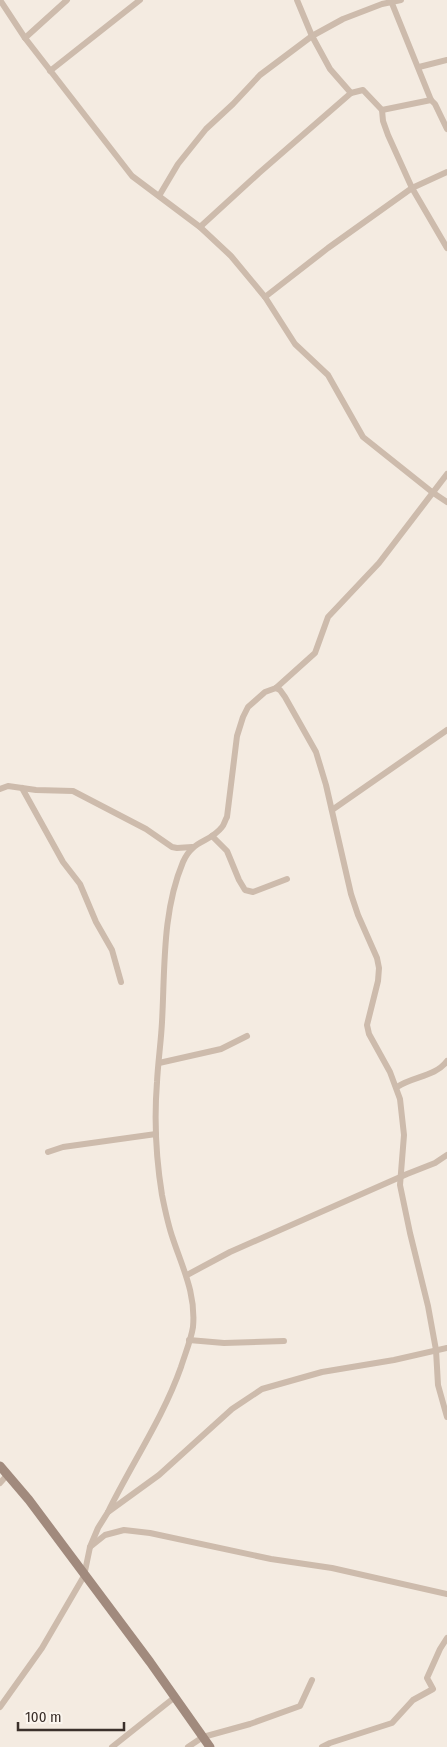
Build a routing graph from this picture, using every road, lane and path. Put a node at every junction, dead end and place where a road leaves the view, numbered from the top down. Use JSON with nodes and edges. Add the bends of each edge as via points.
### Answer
{"nodes":[{"id":1,"x":0,"y":0,"type":"edge"},
{"id":2,"x":67,"y":0,"type":"edge"},
{"id":3,"x":140,"y":0,"type":"edge"},
{"id":4,"x":297,"y":0,"type":"edge"},
{"id":5,"x":401,"y":0,"type":"edge"},
{"id":6,"x":391,"y":1,"type":"edge"},
{"id":7,"x":312,"y":36,"type":"junction"},
{"id":8,"x":25,"y":38,"type":"junction"},
{"id":9,"x":447,"y":60,"type":"edge"},
{"id":10,"x":419,"y":67,"type":"junction"},
{"id":11,"x":50,"y":71,"type":"junction"},
{"id":12,"x":351,"y":93,"type":"junction"},
{"id":13,"x":431,"y":100,"type":"junction"},
{"id":14,"x":382,"y":110,"type":"junction"},
{"id":15,"x":447,"y":129,"type":"edge"},
{"id":16,"x":447,"y":172,"type":"edge"},
{"id":17,"x":412,"y":188,"type":"junction"},
{"id":18,"x":159,"y":196,"type":"junction"},
{"id":19,"x":200,"y":227,"type":"junction"},
{"id":20,"x":447,"y":248,"type":"edge"},
{"id":21,"x":265,"y":297,"type":"junction"},
{"id":22,"x":447,"y":474,"type":"edge"},
{"id":23,"x":432,"y":492,"type":"junction"},
{"id":24,"x":447,"y":502,"type":"edge"},
{"id":25,"x":276,"y":688,"type":"junction"},
{"id":26,"x":447,"y":730,"type":"edge"},
{"id":27,"x":0,"y":788,"type":"edge"},
{"id":28,"x":22,"y":788,"type":"junction"},
{"id":29,"x":332,"y":810,"type":"junction"},
{"id":30,"x":212,"y":836,"type":"junction"},
{"id":31,"x":192,"y":847,"type":"junction"},
{"id":32,"x":287,"y":879,"type":"dead end"},
{"id":33,"x":121,"y":982,"type":"dead end"},
{"id":34,"x":246,"y":1036,"type":"dead end"},
{"id":35,"x":447,"y":1061,"type":"edge"},
{"id":36,"x":159,"y":1063,"type":"junction"},
{"id":37,"x":397,"y":1087,"type":"junction"},
{"id":38,"x":156,"y":1134,"type":"junction"},
{"id":39,"x":48,"y":1152,"type":"dead end"},
{"id":40,"x":447,"y":1155,"type":"edge"},
{"id":41,"x":400,"y":1178,"type":"junction"},
{"id":42,"x":187,"y":1275,"type":"junction"},
{"id":43,"x":189,"y":1340,"type":"junction"},
{"id":44,"x":284,"y":1341,"type":"dead end"},
{"id":45,"x":447,"y":1348,"type":"edge"},
{"id":46,"x":436,"y":1350,"type":"junction"},
{"id":47,"x":447,"y":1417,"type":"edge"},
{"id":48,"x":0,"y":1466,"type":"edge"},
{"id":49,"x":8,"y":1474,"type":"junction"},
{"id":50,"x":0,"y":1483,"type":"edge"},
{"id":51,"x":108,"y":1512,"type":"junction"},
{"id":52,"x":90,"y":1547,"type":"junction"},
{"id":53,"x":84,"y":1576,"type":"junction"},
{"id":54,"x":447,"y":1594,"type":"edge"},
{"id":55,"x":447,"y":1638,"type":"edge"},
{"id":56,"x":312,"y":1680,"type":"dead end"},
{"id":57,"x":175,"y":1697,"type":"junction"},
{"id":58,"x":0,"y":1707,"type":"edge"},
{"id":59,"x":203,"y":1737,"type":"junction"},
{"id":60,"x":112,"y":1747,"type":"edge"},
{"id":61,"x":188,"y":1747,"type":"edge"},
{"id":62,"x":210,"y":1747,"type":"edge"},
{"id":63,"x":322,"y":1747,"type":"edge"}],
"edges":[{"from":1,"to":8,"type":"street"},
{"from":2,"to":8,"type":"street"},
{"from":3,"to":11,"type":"street"},
{"from":4,"to":7,"type":"street"},
{"from":5,"to":6,"type":"street"},
{"from":6,"to":7,"type":"street","via":[[342,19]]},
{"from":6,"to":10,"type":"street"},
{"from":7,"to":12,"type":"street","via":[[330,69]]},
{"from":7,"to":18,"type":"street","via":[[260,75],[206,128],[178,164]]},
{"from":8,"to":11,"type":"street"},
{"from":9,"to":10,"type":"street"},
{"from":10,"to":13,"type":"street"},
{"from":11,"to":18,"type":"street","via":[[132,176]]},
{"from":12,"to":14,"type":"street","via":[[363,90]]},
{"from":12,"to":19,"type":"street"},
{"from":13,"to":14,"type":"street"},
{"from":13,"to":15,"type":"street"},
{"from":14,"to":17,"type":"street","via":[[388,135]]},
{"from":16,"to":17,"type":"street"},
{"from":17,"to":20,"type":"street"},
{"from":17,"to":21,"type":"street"},
{"from":18,"to":19,"type":"street"},
{"from":19,"to":21,"type":"street","via":[[231,256]]},
{"from":21,"to":23,"type":"street","via":[[295,344],[328,376],[363,437]]},
{"from":22,"to":23,"type":"street"},
{"from":23,"to":24,"type":"street"},
{"from":23,"to":25,"type":"street","via":[[379,563],[328,616],[315,653]]},
{"from":25,"to":29,"type":"street","via":[[285,697],[316,752]]},
{"from":25,"to":30,"type":"street","via":[[257,698],[242,717],[227,817]]},
{"from":26,"to":29,"type":"street"},
{"from":27,"to":28,"type":"street"},
{"from":28,"to":31,"type":"street","via":[[73,791],[146,829],[172,847]]},
{"from":28,"to":33,"type":"street","via":[[63,862],[80,884],[112,950]]},
{"from":29,"to":37,"type":"street","via":[[351,894],[379,968],[367,1025],[369,1034]]},
{"from":30,"to":31,"type":"street"},
{"from":30,"to":32,"type":"street","via":[[227,851],[245,890],[252,892]]},
{"from":31,"to":36,"type":"street","via":[[184,860],[168,917]]},
{"from":34,"to":36,"type":"street","via":[[221,1049]]},
{"from":35,"to":37,"type":"street","via":[[438,1070],[409,1079]]},
{"from":36,"to":38,"type":"street"},
{"from":37,"to":41,"type":"street","via":[[404,1135]]},
{"from":38,"to":39,"type":"street"},
{"from":38,"to":42,"type":"street","via":[[157,1163],[166,1216]]},
{"from":40,"to":41,"type":"street"},
{"from":41,"to":42,"type":"street","via":[[230,1252]]},
{"from":41,"to":46,"type":"street"},
{"from":42,"to":43,"type":"street","via":[[193,1301],[193,1327]]},
{"from":43,"to":44,"type":"street","via":[[224,1343]]},
{"from":43,"to":51,"type":"street","via":[[172,1392]]},
{"from":45,"to":46,"type":"street"},
{"from":46,"to":47,"type":"street","via":[[438,1385]]},
{"from":46,"to":51,"type":"street","via":[[322,1372],[262,1389],[232,1409],[159,1475]]},
{"from":48,"to":49,"type":"main road"},
{"from":49,"to":50,"type":"street"},
{"from":49,"to":53,"type":"main road"},
{"from":51,"to":52,"type":"street"},
{"from":52,"to":53,"type":"street"},
{"from":52,"to":54,"type":"street","via":[[105,1535],[124,1530],[150,1533]]},
{"from":53,"to":57,"type":"main road"},
{"from":53,"to":58,"type":"street","via":[[42,1648]]},
{"from":55,"to":63,"type":"street","via":[[427,1678],[433,1689],[413,1700],[392,1723]]},
{"from":56,"to":59,"type":"street","via":[[300,1706]]},
{"from":57,"to":59,"type":"main road"},
{"from":57,"to":60,"type":"street"},
{"from":59,"to":61,"type":"street"},
{"from":59,"to":62,"type":"main road"}]}
